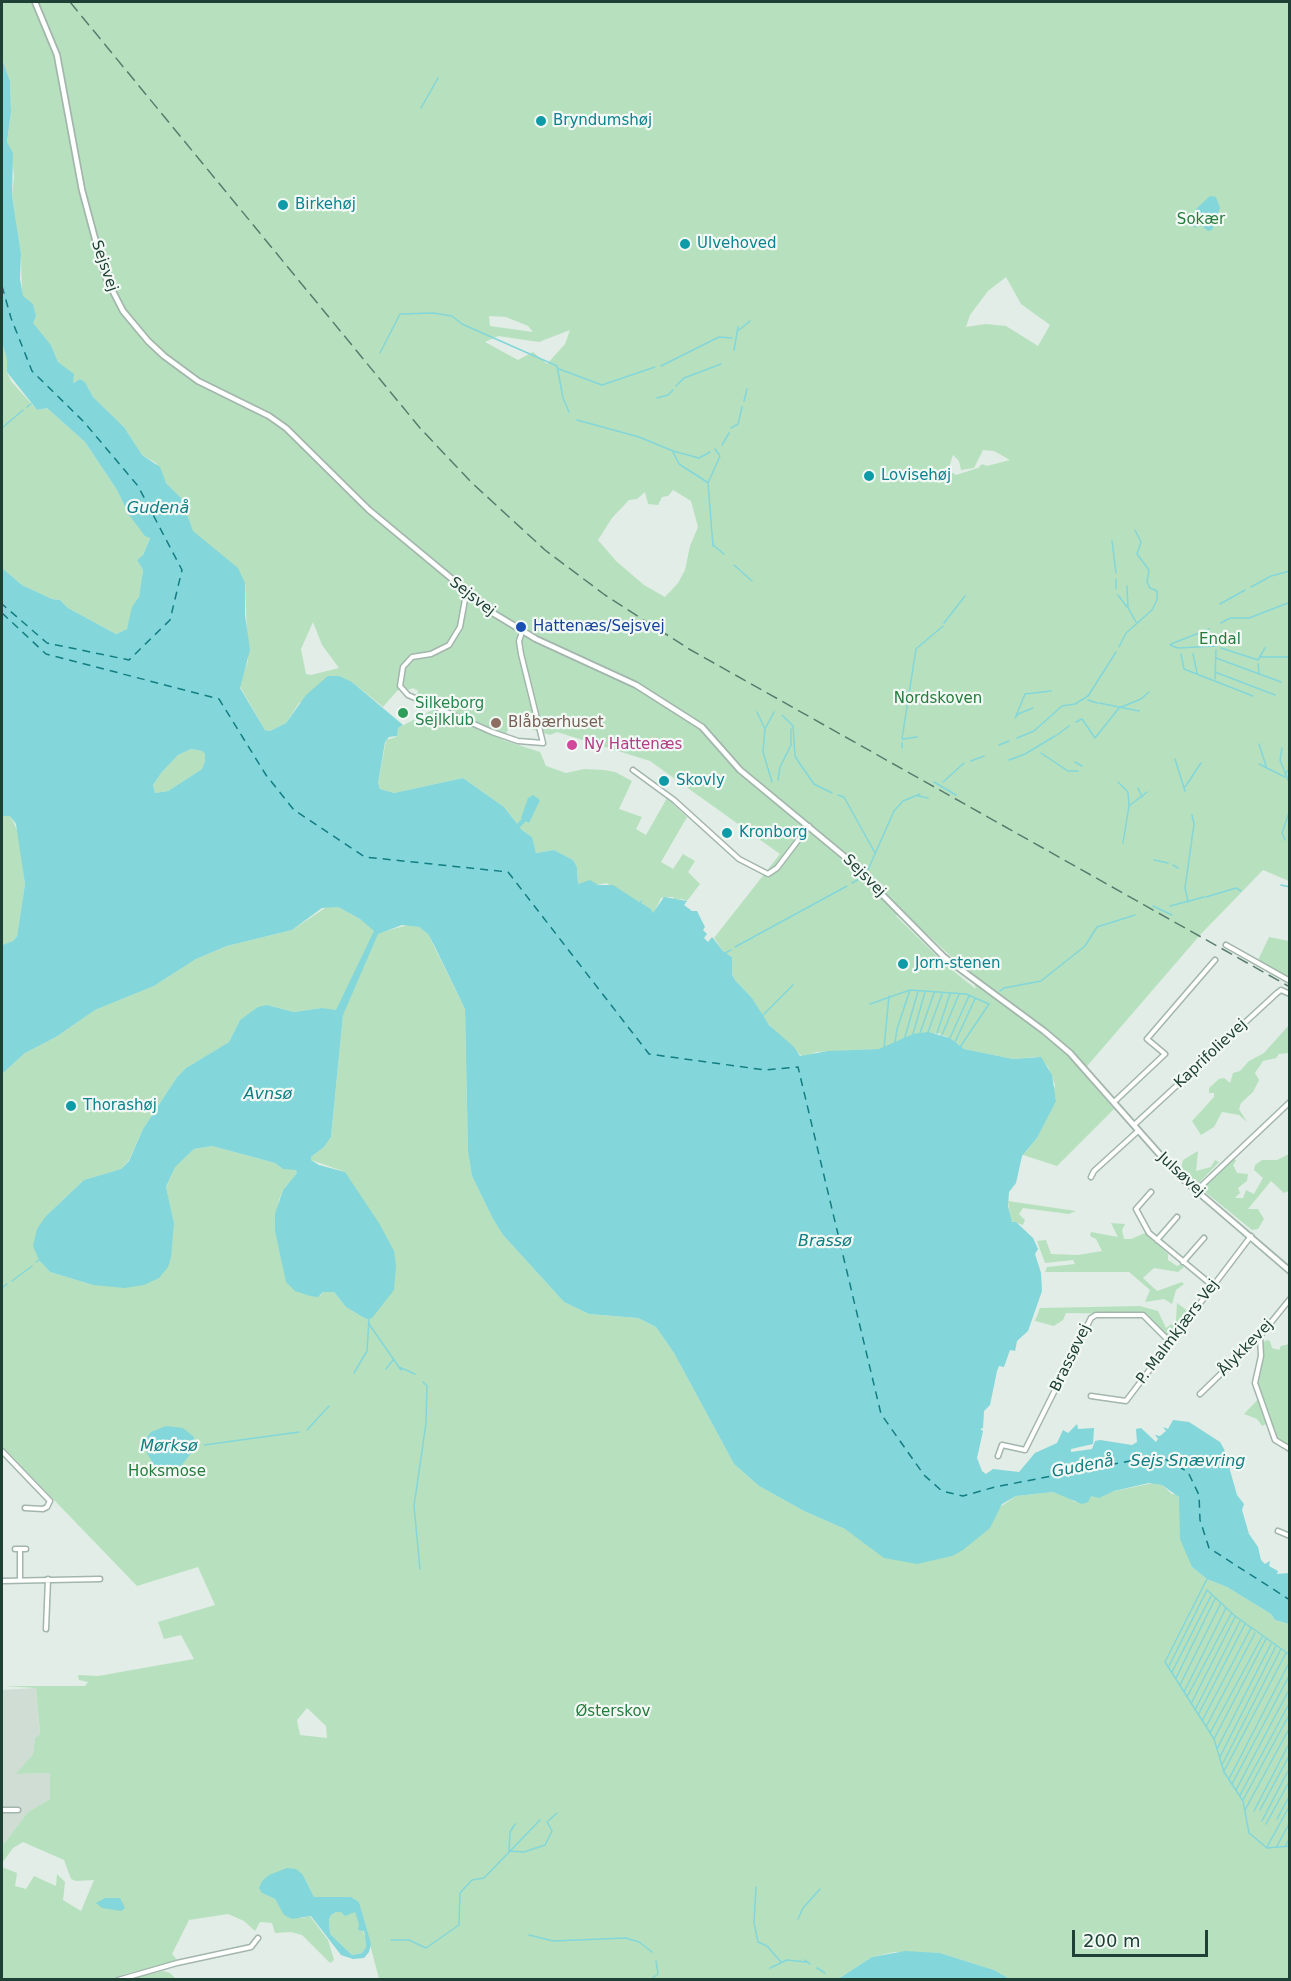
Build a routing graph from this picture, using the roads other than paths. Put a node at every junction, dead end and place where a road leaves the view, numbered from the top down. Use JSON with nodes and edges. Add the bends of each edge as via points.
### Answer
{"nodes":[{"id":1,"x":35,"y":2,"type":"edge"},
{"id":2,"x":466,"y":594,"type":"junction"},
{"id":3,"x":522,"y":632,"type":"junction"},
{"id":4,"x":633,"y":770,"type":"dead end"},
{"id":5,"x":809,"y":826,"type":"junction"},
{"id":6,"x":1226,"y":945,"type":"dead end"},
{"id":7,"x":1215,"y":960,"type":"dead end"},
{"id":8,"x":1290,"y":981,"type":"edge"},
{"id":9,"x":1290,"y":994,"type":"edge"},
{"id":10,"x":1084,"y":1068,"type":"joint"},
{"id":11,"x":1114,"y":1102,"type":"junction"},
{"id":12,"x":1290,"y":1102,"type":"edge"},
{"id":13,"x":1134,"y":1125,"type":"junction"},
{"id":14,"x":1138,"y":1131,"type":"junction"},
{"id":15,"x":1091,"y":1177,"type":"dead end"},
{"id":16,"x":1197,"y":1190,"type":"junction"},
{"id":17,"x":1151,"y":1192,"type":"dead end"},
{"id":18,"x":1177,"y":1217,"type":"dead end"},
{"id":19,"x":1252,"y":1236,"type":"junction"},
{"id":20,"x":1204,"y":1238,"type":"dead end"},
{"id":21,"x":1157,"y":1240,"type":"junction"},
{"id":22,"x":1183,"y":1262,"type":"junction"},
{"id":23,"x":1290,"y":1271,"type":"edge"},
{"id":24,"x":1213,"y":1286,"type":"junction"},
{"id":25,"x":1290,"y":1299,"type":"edge"},
{"id":26,"x":1260,"y":1336,"type":"junction"},
{"id":27,"x":1170,"y":1342,"type":"junction"},
{"id":28,"x":1200,"y":1394,"type":"dead end"},
{"id":29,"x":1091,"y":1396,"type":"dead end"},
{"id":30,"x":1290,"y":1449,"type":"edge"},
{"id":31,"x":2,"y":1451,"type":"edge"},
{"id":32,"x":998,"y":1456,"type":"dead end"},
{"id":33,"x":25,"y":1508,"type":"dead end"},
{"id":34,"x":1278,"y":1531,"type":"dead end"},
{"id":35,"x":1290,"y":1536,"type":"edge"},
{"id":36,"x":15,"y":1549,"type":"dead end"},
{"id":37,"x":20,"y":1549,"type":"junction"},
{"id":38,"x":26,"y":1549,"type":"dead end"},
{"id":39,"x":48,"y":1579,"type":"junction"},
{"id":40,"x":99,"y":1579,"type":"dead end"},
{"id":41,"x":20,"y":1580,"type":"junction"},
{"id":42,"x":2,"y":1581,"type":"edge"},
{"id":43,"x":46,"y":1629,"type":"dead end"},
{"id":44,"x":2,"y":1810,"type":"edge"},
{"id":45,"x":18,"y":1810,"type":"dead end"},
{"id":46,"x":258,"y":1938,"type":"dead end"},
{"id":47,"x":118,"y":1980,"type":"edge"}],
"edges":[{"from":1,"to":2,"type":"street","name":"Sejsvej","via":[[57,55],[82,190],[98,251],[107,281],[123,311],[148,341],[183,371],[286,428],[369,510]]},
{"from":2,"to":3,"type":"street","name":"Sejsvej"},
{"from":2,"to":3,"type":"street","via":[[460,627],[449,645],[431,654],[412,657],[403,667],[400,686],[408,695],[492,732],[518,741],[543,743],[521,654]]},
{"from":3,"to":5,"type":"street","name":"Sejsvej","via":[[636,685],[685,715],[709,733],[740,770]]},
{"from":4,"to":5,"type":"street","via":[[674,800],[739,859],[768,874]]},
{"from":5,"to":10,"type":"street","name":"Sejsvej","via":[[852,863],[950,963],[1044,1031]]},
{"from":6,"to":8,"type":"street"},
{"from":7,"to":11,"type":"street","via":[[1147,1039],[1165,1054]]},
{"from":9,"to":13,"type":"street","name":"Kaprifolievej","via":[[1281,990],[1277,993]]},
{"from":10,"to":11,"type":"street","name":"Julsøvej"},
{"from":11,"to":13,"type":"street","name":"Julsøvej"},
{"from":12,"to":16,"type":"street"},
{"from":13,"to":14,"type":"street","name":"Julsøvej"},
{"from":14,"to":15,"type":"street"},
{"from":14,"to":16,"type":"street","name":"Julsøvej"},
{"from":16,"to":19,"type":"street","name":"Julsøvej"},
{"from":17,"to":21,"type":"street","via":[[1136,1209]]},
{"from":18,"to":21,"type":"street"},
{"from":19,"to":23,"type":"street","name":"Julsøvej"},
{"from":19,"to":24,"type":"street","name":"P. Malmkjærs Vej"},
{"from":20,"to":22,"type":"street"},
{"from":21,"to":22,"type":"street"},
{"from":22,"to":24,"type":"street"},
{"from":24,"to":27,"type":"street","name":"P. Malmkjærs Vej"},
{"from":25,"to":26,"type":"street","name":"Ålykkevej"},
{"from":26,"to":28,"type":"street","name":"Ålykkevej"},
{"from":26,"to":30,"type":"street","via":[[1261,1356],[1255,1383],[1275,1440]]},
{"from":27,"to":29,"type":"street","name":"P. Malmkjærs Vej","via":[[1126,1401]]},
{"from":27,"to":32,"type":"street","name":"Brassøvej","via":[[1143,1315],[1096,1314],[1025,1450],[1002,1445]]},
{"from":31,"to":33,"type":"street","via":[[50,1501],[43,1509]]},
{"from":34,"to":35,"type":"street"},
{"from":36,"to":37,"type":"street"},
{"from":37,"to":38,"type":"street"},
{"from":37,"to":41,"type":"street"},
{"from":39,"to":40,"type":"street"},
{"from":39,"to":41,"type":"street"},
{"from":39,"to":43,"type":"street"},
{"from":41,"to":42,"type":"street"},
{"from":44,"to":45,"type":"street"},
{"from":46,"to":47,"type":"street","via":[[251,1947]]}]}
